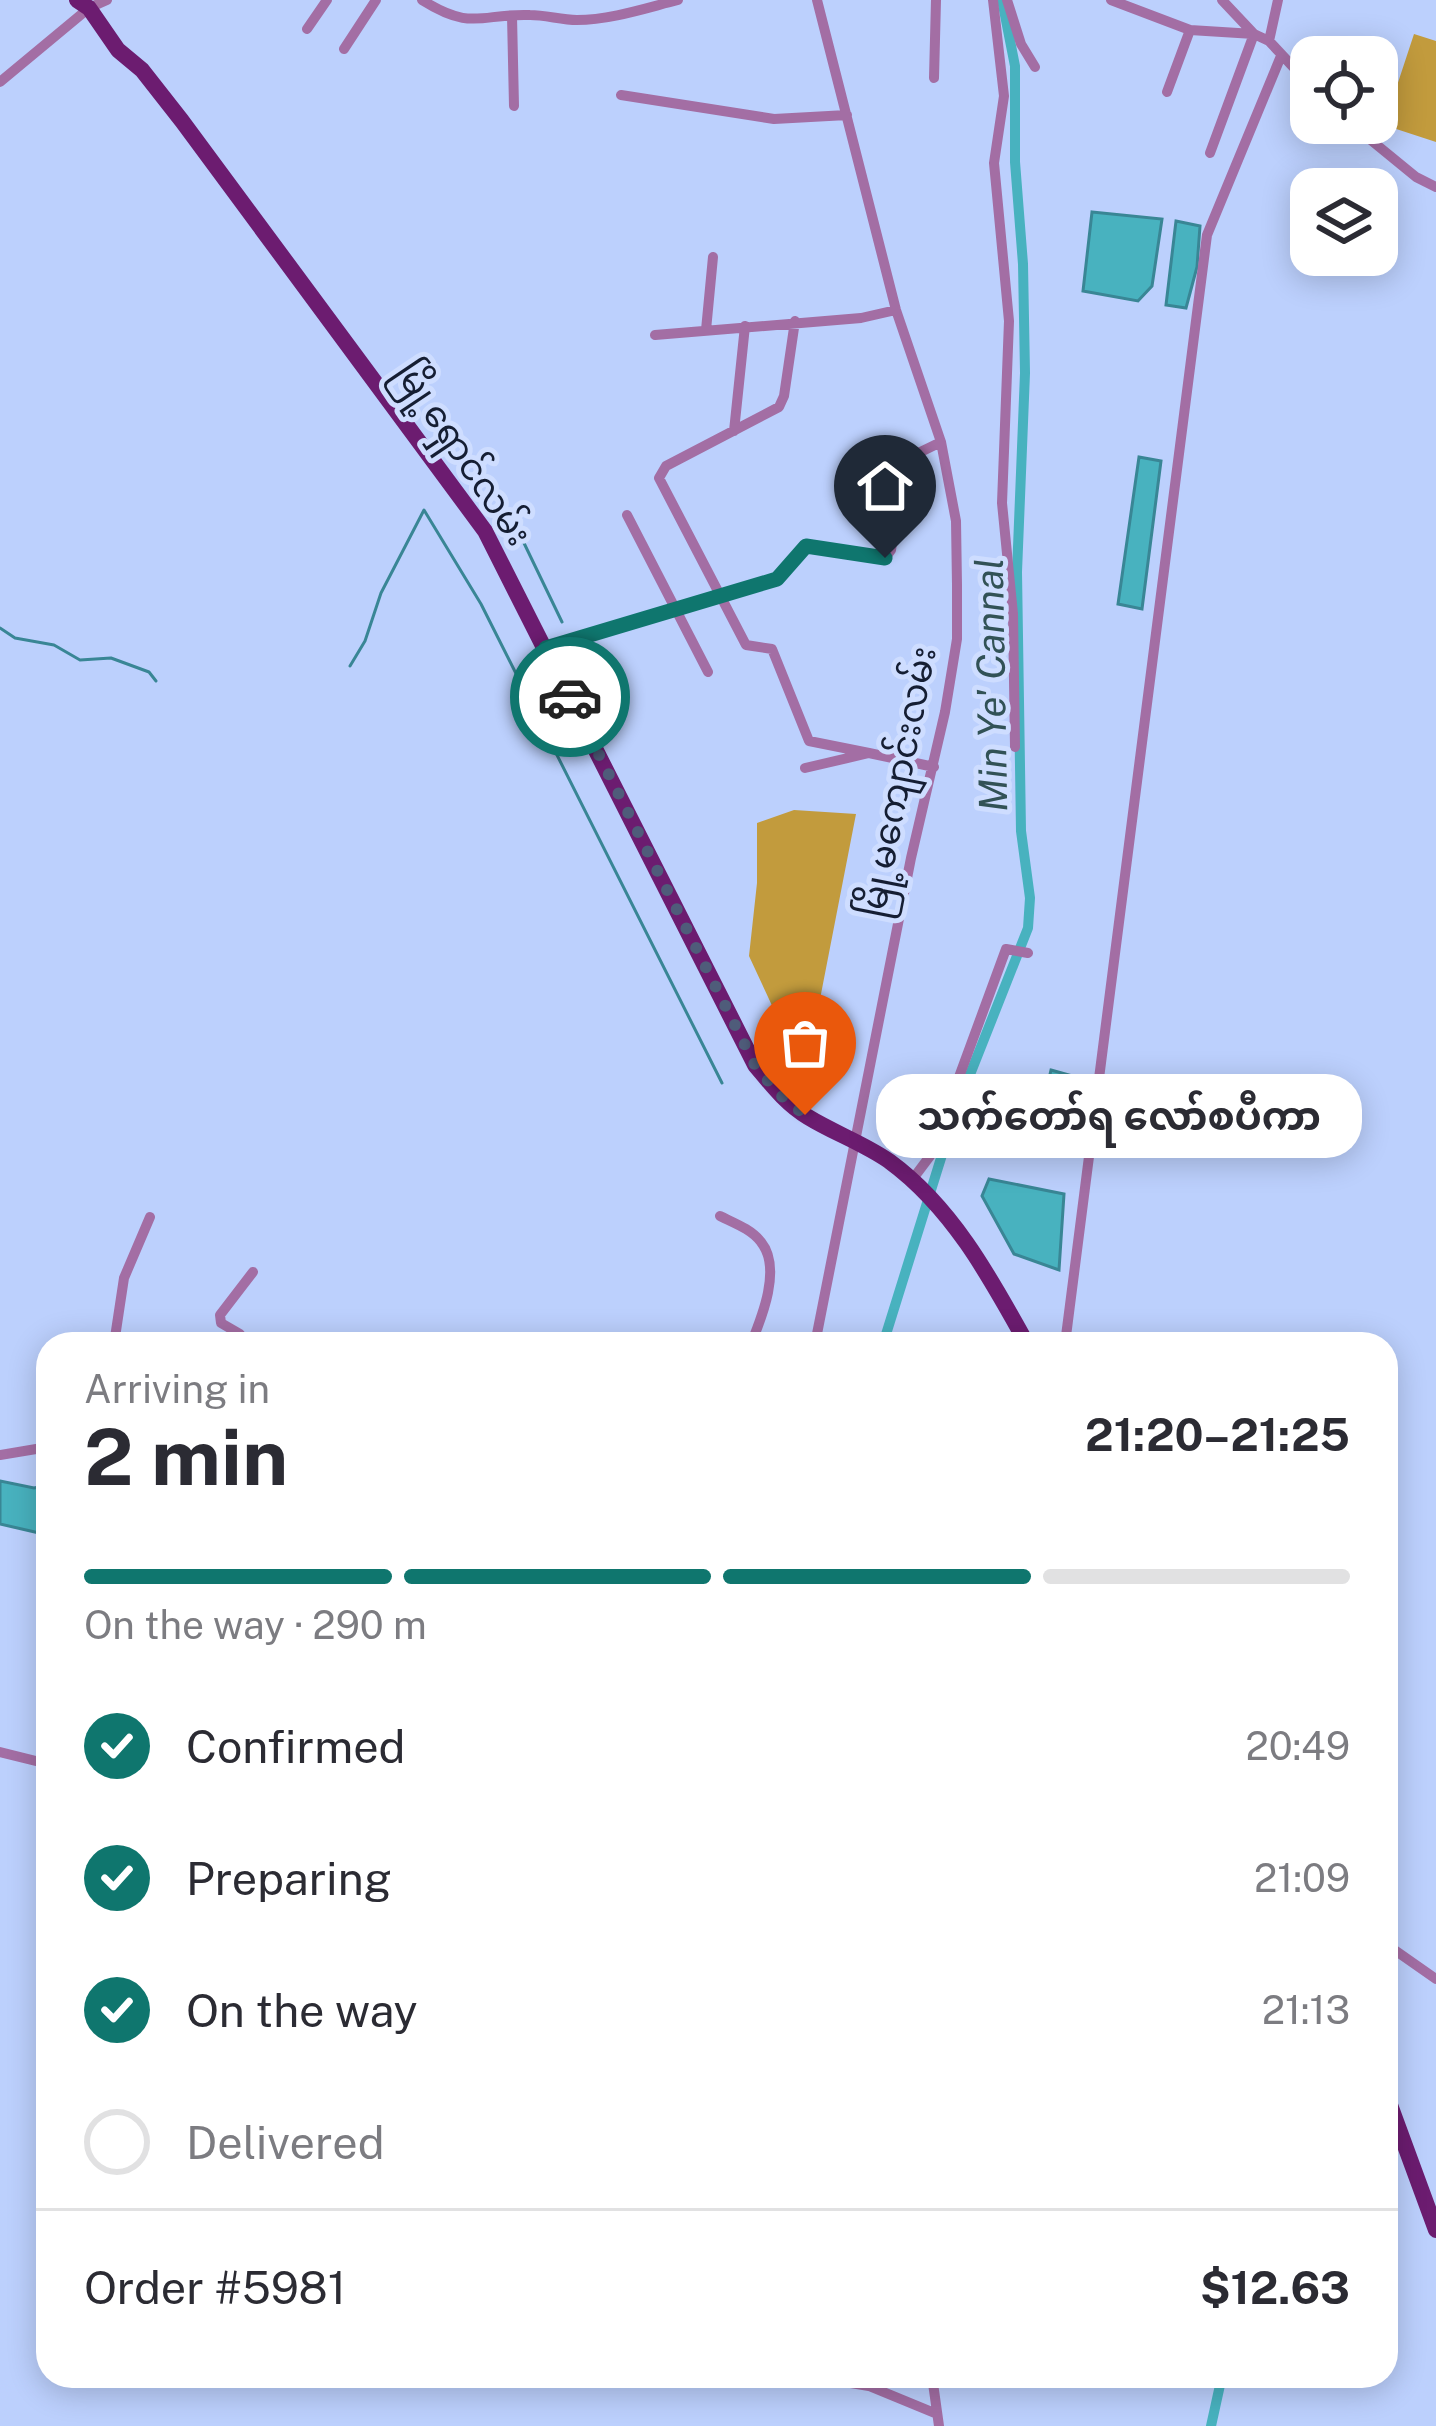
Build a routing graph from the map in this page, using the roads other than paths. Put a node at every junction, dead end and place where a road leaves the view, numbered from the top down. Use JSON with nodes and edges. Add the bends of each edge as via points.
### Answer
{"nodes":[{"id":1,"x":326,"y":0,"type":"edge"},
{"id":2,"x":376,"y":0,"type":"edge"},
{"id":3,"x":678,"y":0,"type":"edge"},
{"id":4,"x":817,"y":0,"type":"edge"},
{"id":5,"x":937,"y":0,"type":"edge"},
{"id":6,"x":993,"y":0,"type":"edge"},
{"id":7,"x":1007,"y":0,"type":"edge"},
{"id":8,"x":1112,"y":0,"type":"edge"},
{"id":9,"x":1222,"y":0,"type":"edge"},
{"id":10,"x":1278,"y":0,"type":"edge"},
{"id":11,"x":429,"y":2,"type":"edge"},
{"id":12,"x":91,"y":3,"type":"edge"},
{"id":13,"x":512,"y":16,"type":"junction"},
{"id":14,"x":307,"y":28,"type":"dead end"},
{"id":15,"x":1190,"y":29,"type":"junction"},
{"id":16,"x":1254,"y":34,"type":"junction"},
{"id":17,"x":1269,"y":41,"type":"junction"},
{"id":18,"x":344,"y":49,"type":"dead end"},
{"id":19,"x":1281,"y":56,"type":"junction"},
{"id":20,"x":1290,"y":65,"type":"edge"},
{"id":21,"x":1034,"y":67,"type":"dead end"},
{"id":22,"x":934,"y":78,"type":"dead end"},
{"id":23,"x":0,"y":82,"type":"edge"},
{"id":24,"x":1167,"y":92,"type":"dead end"},
{"id":25,"x":621,"y":95,"type":"dead end"},
{"id":26,"x":514,"y":106,"type":"dead end"},
{"id":27,"x":847,"y":115,"type":"junction"},
{"id":28,"x":1376,"y":144,"type":"edge"},
{"id":29,"x":1210,"y":153,"type":"dead end"},
{"id":30,"x":1436,"y":187,"type":"edge"},
{"id":31,"x":713,"y":257,"type":"dead end"},
{"id":32,"x":896,"y":310,"type":"junction"},
{"id":33,"x":795,"y":321,"type":"junction"},
{"id":34,"x":745,"y":326,"type":"junction"},
{"id":35,"x":706,"y":330,"type":"junction"},
{"id":36,"x":655,"y":335,"type":"dead end"},
{"id":37,"x":734,"y":430,"type":"junction"},
{"id":38,"x":941,"y":442,"type":"junction"},
{"id":39,"x":627,"y":515,"type":"dead end"},
{"id":40,"x":721,"y":598,"type":"junction"},
{"id":41,"x":674,"y":611,"type":"junction"},
{"id":42,"x":546,"y":648,"type":"junction"},
{"id":43,"x":708,"y":673,"type":"dead end"},
{"id":44,"x":1015,"y":747,"type":"dead end"},
{"id":45,"x":869,"y":753,"type":"junction"},
{"id":46,"x":934,"y":767,"type":"junction"},
{"id":47,"x":805,"y":768,"type":"dead end"},
{"id":48,"x":1028,"y":953,"type":"dead end"},
{"id":49,"x":854,"y":1150,"type":"junction"},
{"id":50,"x":917,"y":1184,"type":"junction"},
{"id":51,"x":720,"y":1216,"type":"dead end"},
{"id":52,"x":150,"y":1217,"type":"dead end"},
{"id":53,"x":253,"y":1272,"type":"dead end"},
{"id":54,"x":116,"y":1332,"type":"edge"},
{"id":55,"x":237,"y":1332,"type":"edge"},
{"id":56,"x":755,"y":1332,"type":"edge"},
{"id":57,"x":817,"y":1332,"type":"edge"},
{"id":58,"x":1020,"y":1332,"type":"edge"},
{"id":59,"x":1067,"y":1332,"type":"edge"},
{"id":60,"x":36,"y":1450,"type":"edge"},
{"id":61,"x":0,"y":1455,"type":"edge"},
{"id":62,"x":0,"y":1752,"type":"edge"},
{"id":63,"x":36,"y":1761,"type":"edge"},
{"id":64,"x":1398,"y":1952,"type":"edge"},
{"id":65,"x":1436,"y":1979,"type":"edge"},
{"id":66,"x":1398,"y":2127,"type":"edge"},
{"id":67,"x":1436,"y":2230,"type":"edge"},
{"id":68,"x":873,"y":2388,"type":"edge"},
{"id":69,"x":934,"y":2388,"type":"edge"},
{"id":70,"x":938,"y":2420,"type":"edge"}],
"edges":[{"from":1,"to":14,"type":"street"},
{"from":2,"to":18,"type":"street"},
{"from":3,"to":13,"type":"street","via":[[581,20]]},
{"from":4,"to":27,"type":"street","name":"မြို့မကျောင်းလမ်း"},
{"from":5,"to":22,"type":"street"},
{"from":6,"to":44,"type":"street","via":[[1004,96],[994,163],[1009,321],[1002,503]]},
{"from":7,"to":21,"type":"street"},
{"from":8,"to":15,"type":"street"},
{"from":9,"to":16,"type":"street"},
{"from":10,"to":17,"type":"street"},
{"from":11,"to":13,"type":"street","via":[[475,21]]},
{"from":12,"to":23,"type":"street"},
{"from":12,"to":42,"type":"main road","name":"မြို့ရှောင်လမ်း","via":[[118,50],[182,121],[456,489]]},
{"from":13,"to":26,"type":"street"},
{"from":15,"to":16,"type":"street"},
{"from":15,"to":24,"type":"street"},
{"from":16,"to":17,"type":"street"},
{"from":16,"to":29,"type":"street"},
{"from":17,"to":19,"type":"street"},
{"from":19,"to":20,"type":"street"},
{"from":19,"to":59,"type":"street","via":[[1208,235]]},
{"from":25,"to":27,"type":"street","via":[[774,119]]},
{"from":27,"to":32,"type":"street","name":"မြို့မကျောင်းလမ်း"},
{"from":28,"to":30,"type":"street"},
{"from":31,"to":35,"type":"street"},
{"from":32,"to":33,"type":"street"},
{"from":32,"to":38,"type":"street","name":"မြို့မကျောင်းလမ်း"},
{"from":33,"to":34,"type":"street"},
{"from":33,"to":37,"type":"street","via":[[784,396],[766,416]]},
{"from":34,"to":35,"type":"street"},
{"from":34,"to":37,"type":"street"},
{"from":35,"to":36,"type":"street"},
{"from":37,"to":40,"type":"street","via":[[666,466],[659,478]]},
{"from":38,"to":40,"type":"street","via":[[904,460],[885,558],[806,546],[777,579]]},
{"from":38,"to":46,"type":"street","name":"မြို့မကျောင်းလမ်း","via":[[956,520],[957,639]]},
{"from":39,"to":41,"type":"street"},
{"from":40,"to":41,"type":"street"},
{"from":40,"to":45,"type":"street","via":[[746,645],[772,649],[808,741]]},
{"from":41,"to":42,"type":"street"},
{"from":41,"to":43,"type":"street"},
{"from":42,"to":49,"type":"main road","name":"မြို့ရှောင်လမ်း","via":[[755,1065],[779,1094]]},
{"from":45,"to":46,"type":"street"},
{"from":45,"to":47,"type":"street"},
{"from":46,"to":49,"type":"street","name":"မြို့မကျောင်းလမ်း"},
{"from":48,"to":50,"type":"street","via":[[1006,949]]},
{"from":49,"to":50,"type":"main road","name":"မြို့ရှောင်လမ်း"},
{"from":49,"to":57,"type":"street","name":"မြို့မကျောင်းလမ်း"},
{"from":50,"to":58,"type":"main road","name":"မြို့ရှောင်လမ်း","via":[[949,1217]]},
{"from":51,"to":56,"type":"street","via":[[754,1235],[770,1262]]},
{"from":52,"to":54,"type":"street","via":[[124,1278]]},
{"from":53,"to":55,"type":"street","via":[[220,1315]]},
{"from":60,"to":61,"type":"street"},
{"from":62,"to":63,"type":"street"},
{"from":64,"to":65,"type":"street"},
{"from":66,"to":67,"type":"main road"},
{"from":68,"to":70,"type":"street"},
{"from":69,"to":70,"type":"street"}]}
